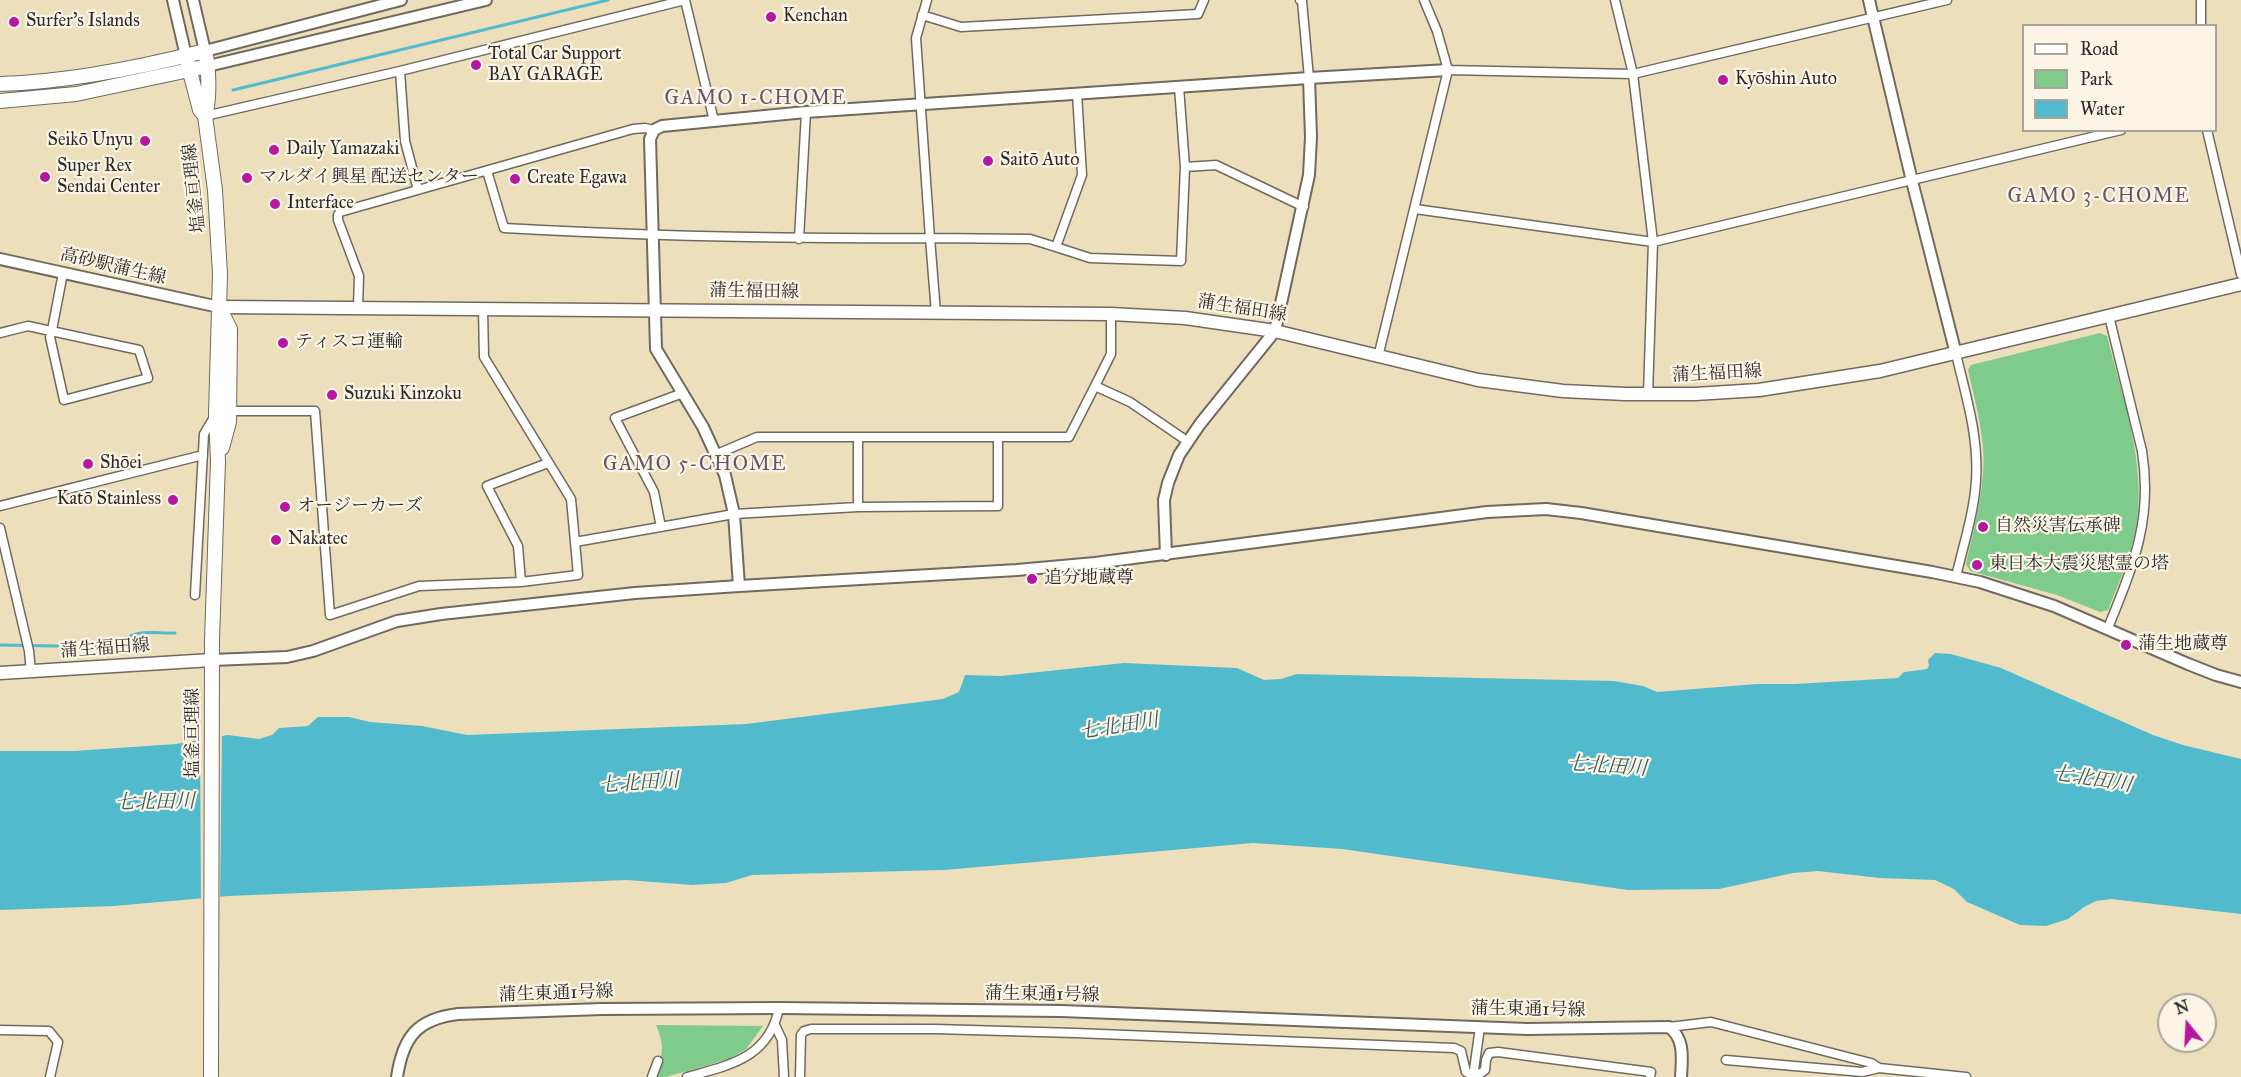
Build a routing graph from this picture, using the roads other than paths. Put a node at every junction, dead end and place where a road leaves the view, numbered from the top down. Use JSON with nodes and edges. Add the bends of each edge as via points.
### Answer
{"nodes":[{"id":1,"x":173,"y":0,"type":"edge"},
{"id":2,"x":193,"y":0,"type":"edge"},
{"id":3,"x":401,"y":0,"type":"edge"},
{"id":4,"x":486,"y":0,"type":"edge"},
{"id":5,"x":685,"y":0,"type":"edge"},
{"id":6,"x":927,"y":0,"type":"edge"},
{"id":7,"x":1204,"y":0,"type":"edge"},
{"id":8,"x":1300,"y":0,"type":"edge"},
{"id":9,"x":1424,"y":0,"type":"edge"},
{"id":10,"x":1615,"y":0,"type":"edge"},
{"id":11,"x":1869,"y":0,"type":"edge"},
{"id":12,"x":1947,"y":0,"type":"edge"},
{"id":13,"x":2201,"y":0,"type":"edge"},
{"id":14,"x":922,"y":15,"type":"junction"},
{"id":15,"x":1874,"y":17,"type":"junction"},
{"id":16,"x":2201,"y":24,"type":"edge"},
{"id":17,"x":205,"y":51,"type":"junction"},
{"id":18,"x":186,"y":56,"type":"junction"},
{"id":19,"x":208,"y":66,"type":"junction"},
{"id":20,"x":400,"y":70,"type":"junction"},
{"id":21,"x":1448,"y":70,"type":"junction"},
{"id":22,"x":189,"y":71,"type":"junction"},
{"id":23,"x":1633,"y":74,"type":"junction"},
{"id":24,"x":1309,"y":78,"type":"junction"},
{"id":25,"x":0,"y":84,"type":"edge"},
{"id":26,"x":1179,"y":87,"type":"junction"},
{"id":27,"x":201,"y":89,"type":"junction"},
{"id":28,"x":1077,"y":94,"type":"junction"},
{"id":29,"x":0,"y":100,"type":"edge"},
{"id":30,"x":921,"y":105,"type":"junction"},
{"id":31,"x":204,"y":111,"type":"junction"},
{"id":32,"x":807,"y":112,"type":"junction"},
{"id":33,"x":714,"y":121,"type":"junction"},
{"id":34,"x":654,"y":130,"type":"junction"},
{"id":35,"x":2113,"y":132,"type":"edge"},
{"id":36,"x":2207,"y":132,"type":"edge"},
{"id":37,"x":1185,"y":167,"type":"junction"},
{"id":38,"x":488,"y":171,"type":"junction"},
{"id":39,"x":1912,"y":181,"type":"junction"},
{"id":40,"x":418,"y":190,"type":"junction"},
{"id":41,"x":1304,"y":207,"type":"junction"},
{"id":42,"x":1415,"y":209,"type":"junction"},
{"id":43,"x":652,"y":235,"type":"junction"},
{"id":44,"x":930,"y":238,"type":"junction"},
{"id":45,"x":800,"y":239,"type":"junction"},
{"id":46,"x":1653,"y":242,"type":"junction"},
{"id":47,"x":1056,"y":247,"type":"junction"},
{"id":48,"x":0,"y":259,"type":"edge"},
{"id":49,"x":63,"y":273,"type":"junction"},
{"id":50,"x":2241,"y":274,"type":"edge"},
{"id":51,"x":2241,"y":284,"type":"edge"},
{"id":52,"x":219,"y":307,"type":"junction"},
{"id":53,"x":358,"y":307,"type":"junction"},
{"id":54,"x":483,"y":309,"type":"junction"},
{"id":55,"x":654,"y":309,"type":"junction"},
{"id":56,"x":936,"y":313,"type":"junction"},
{"id":57,"x":1111,"y":314,"type":"junction"},
{"id":58,"x":2109,"y":316,"type":"junction"},
{"id":59,"x":52,"y":330,"type":"junction"},
{"id":60,"x":1275,"y":331,"type":"junction"},
{"id":61,"x":0,"y":333,"type":"edge"},
{"id":62,"x":1956,"y":354,"type":"junction"},
{"id":63,"x":1378,"y":357,"type":"junction"},
{"id":64,"x":1095,"y":386,"type":"junction"},
{"id":65,"x":683,"y":393,"type":"junction"},
{"id":66,"x":1648,"y":395,"type":"junction"},
{"id":67,"x":223,"y":412,"type":"junction"},
{"id":68,"x":858,"y":437,"type":"junction"},
{"id":69,"x":998,"y":438,"type":"junction"},
{"id":70,"x":1187,"y":441,"type":"junction"},
{"id":71,"x":717,"y":454,"type":"junction"},
{"id":72,"x":203,"y":455,"type":"junction"},
{"id":73,"x":548,"y":463,"type":"junction"},
{"id":74,"x":0,"y":506,"type":"edge"},
{"id":75,"x":858,"y":507,"type":"junction"},
{"id":76,"x":734,"y":514,"type":"junction"},
{"id":77,"x":661,"y":526,"type":"junction"},
{"id":78,"x":0,"y":528,"type":"edge"},
{"id":79,"x":575,"y":542,"type":"junction"},
{"id":80,"x":1166,"y":555,"type":"junction"},
{"id":81,"x":1956,"y":577,"type":"junction"},
{"id":82,"x":521,"y":582,"type":"junction"},
{"id":83,"x":738,"y":585,"type":"junction"},
{"id":84,"x":195,"y":595,"type":"dead end"},
{"id":85,"x":2108,"y":628,"type":"junction"},
{"id":86,"x":212,"y":667,"type":"junction"},
{"id":87,"x":31,"y":672,"type":"junction"},
{"id":88,"x":0,"y":673,"type":"edge"},
{"id":89,"x":2241,"y":681,"type":"edge"},
{"id":90,"x":779,"y":1008,"type":"junction"},
{"id":91,"x":776,"y":1025,"type":"junction"},
{"id":92,"x":1480,"y":1027,"type":"junction"},
{"id":93,"x":1669,"y":1027,"type":"junction"},
{"id":94,"x":0,"y":1030,"type":"edge"},
{"id":95,"x":1726,"y":1060,"type":"dead end"},
{"id":96,"x":658,"y":1061,"type":"dead end"},
{"id":97,"x":1879,"y":1068,"type":"junction"},
{"id":98,"x":50,"y":1074,"type":"edge"},
{"id":99,"x":1473,"y":1076,"type":"edge"},
{"id":100,"x":61,"y":1077,"type":"edge"},
{"id":101,"x":211,"y":1077,"type":"edge"},
{"id":102,"x":397,"y":1077,"type":"edge"},
{"id":103,"x":652,"y":1077,"type":"edge"},
{"id":104,"x":687,"y":1077,"type":"edge"},
{"id":105,"x":784,"y":1077,"type":"edge"},
{"id":106,"x":800,"y":1077,"type":"edge"},
{"id":107,"x":1650,"y":1077,"type":"edge"},
{"id":108,"x":1681,"y":1077,"type":"edge"},
{"id":109,"x":1966,"y":1077,"type":"edge"}],
"edges":[{"from":1,"to":18,"type":"street"},
{"from":2,"to":17,"type":"street"},
{"from":3,"to":17,"type":"street"},
{"from":4,"to":19,"type":"street"},
{"from":5,"to":20,"type":"street"},
{"from":5,"to":33,"type":"street"},
{"from":6,"to":14,"type":"street"},
{"from":7,"to":14,"type":"street","via":[[1198,14],[961,27]]},
{"from":8,"to":24,"type":"street"},
{"from":9,"to":21,"type":"street"},
{"from":10,"to":23,"type":"street"},
{"from":11,"to":15,"type":"street"},
{"from":12,"to":15,"type":"street"},
{"from":13,"to":16,"type":"street"},
{"from":14,"to":30,"type":"street","via":[[915,38]]},
{"from":15,"to":23,"type":"street"},
{"from":15,"to":39,"type":"street"},
{"from":17,"to":18,"type":"main road"},
{"from":17,"to":19,"type":"main road","name":"塩釜亘理線"},
{"from":18,"to":22,"type":"main road"},
{"from":18,"to":25,"type":"main road","via":[[137,68]]},
{"from":19,"to":22,"type":"main road"},
{"from":19,"to":27,"type":"main road","name":"塩釜亘理線"},
{"from":20,"to":31,"type":"street"},
{"from":20,"to":40,"type":"street","via":[[405,141]]},
{"from":21,"to":23,"type":"street"},
{"from":21,"to":24,"type":"street"},
{"from":21,"to":42,"type":"street"},
{"from":22,"to":27,"type":"main road"},
{"from":22,"to":29,"type":"main road","via":[[76,94]]},
{"from":23,"to":46,"type":"street"},
{"from":24,"to":26,"type":"street"},
{"from":24,"to":41,"type":"street","via":[[1310,175]]},
{"from":26,"to":28,"type":"street"},
{"from":26,"to":37,"type":"street"},
{"from":27,"to":31,"type":"main road","name":"塩釜亘理線"},
{"from":28,"to":30,"type":"street"},
{"from":28,"to":47,"type":"street","via":[[1082,175]]},
{"from":30,"to":32,"type":"street"},
{"from":30,"to":44,"type":"street"},
{"from":31,"to":52,"type":"main road","name":"塩釜亘理線","via":[[215,190]]},
{"from":32,"to":33,"type":"street"},
{"from":32,"to":45,"type":"street"},
{"from":33,"to":34,"type":"street"},
{"from":34,"to":38,"type":"street","via":[[631,129]]},
{"from":34,"to":43,"type":"street","via":[[650,139]]},
{"from":35,"to":39,"type":"street"},
{"from":36,"to":50,"type":"street"},
{"from":37,"to":41,"type":"street","via":[[1216,165]]},
{"from":37,"to":47,"type":"street","via":[[1181,261],[1090,258]]},
{"from":38,"to":40,"type":"street"},
{"from":38,"to":43,"type":"street","via":[[504,228]]},
{"from":39,"to":46,"type":"street"},
{"from":39,"to":62,"type":"street"},
{"from":40,"to":53,"type":"street","via":[[338,213],[359,276]]},
{"from":41,"to":60,"type":"street"},
{"from":42,"to":46,"type":"street"},
{"from":42,"to":63,"type":"street"},
{"from":43,"to":45,"type":"street"},
{"from":43,"to":55,"type":"street"},
{"from":44,"to":45,"type":"street"},
{"from":44,"to":47,"type":"street","via":[[1030,239]]},
{"from":44,"to":56,"type":"street"},
{"from":46,"to":66,"type":"street"},
{"from":48,"to":49,"type":"street","name":"高砂駅蒲生線"},
{"from":49,"to":52,"type":"street","name":"高砂駅蒲生線"},
{"from":49,"to":59,"type":"street"},
{"from":51,"to":58,"type":"main road","name":"蒲生福田線"},
{"from":52,"to":53,"type":"main road","name":"蒲生福田線"},
{"from":52,"to":67,"type":"main road","name":"塩釜亘理線"},
{"from":52,"to":67,"type":"main road","name":"塩釜亘理線","via":[[230,329],[229,386]]},
{"from":53,"to":54,"type":"main road","name":"蒲生福田線"},
{"from":54,"to":55,"type":"main road","name":"蒲生福田線"},
{"from":54,"to":73,"type":"street","via":[[484,357]]},
{"from":55,"to":56,"type":"main road","name":"蒲生福田線"},
{"from":55,"to":65,"type":"street","via":[[656,350]]},
{"from":56,"to":57,"type":"main road","name":"蒲生福田線"},
{"from":57,"to":60,"type":"main road","name":"蒲生福田線","via":[[1185,318]]},
{"from":57,"to":64,"type":"street","via":[[1111,354]]},
{"from":58,"to":62,"type":"main road","name":"蒲生福田線"},
{"from":58,"to":85,"type":"street","via":[[2142,451],[2145,505],[2135,559]]},
{"from":59,"to":59,"type":"street","via":[[139,350],[148,378],[64,400],[50,337]]},
{"from":59,"to":61,"type":"street","via":[[28,326]]},
{"from":60,"to":63,"type":"main road","name":"蒲生福田線"},
{"from":60,"to":70,"type":"street"},
{"from":62,"to":66,"type":"main road","name":"蒲生福田線","via":[[1815,383]]},
{"from":62,"to":81,"type":"street","via":[[1972,417],[1976,483]]},
{"from":63,"to":66,"type":"main road","name":"蒲生福田線","via":[[1478,380],[1563,391]]},
{"from":64,"to":69,"type":"street","via":[[1069,437]]},
{"from":64,"to":70,"type":"street","via":[[1130,402]]},
{"from":65,"to":71,"type":"street"},
{"from":65,"to":77,"type":"street","via":[[615,418],[654,492]]},
{"from":67,"to":72,"type":"street","via":[[204,434]]},
{"from":67,"to":82,"type":"street","via":[[315,411],[330,615],[419,586]]},
{"from":67,"to":86,"type":"main road","name":"塩釜亘理線"},
{"from":68,"to":69,"type":"street"},
{"from":68,"to":71,"type":"street","via":[[757,437]]},
{"from":68,"to":75,"type":"street"},
{"from":69,"to":75,"type":"street","via":[[998,506]]},
{"from":70,"to":80,"type":"street","via":[[1164,500]]},
{"from":71,"to":76,"type":"street"},
{"from":72,"to":74,"type":"street"},
{"from":72,"to":84,"type":"street"},
{"from":73,"to":79,"type":"street","via":[[571,499]]},
{"from":73,"to":82,"type":"street","via":[[487,486],[518,546]]},
{"from":75,"to":76,"type":"street"},
{"from":76,"to":77,"type":"street"},
{"from":76,"to":83,"type":"street"},
{"from":77,"to":79,"type":"street"},
{"from":78,"to":87,"type":"street"},
{"from":79,"to":82,"type":"street","via":[[578,575]]},
{"from":80,"to":81,"type":"street","via":[[1477,513],[1546,509]]},
{"from":80,"to":83,"type":"street","via":[[1017,570]]},
{"from":81,"to":85,"type":"street","via":[[2013,592]]},
{"from":83,"to":86,"type":"street","via":[[408,618],[293,656]]},
{"from":85,"to":89,"type":"street","via":[[2188,664]]},
{"from":86,"to":87,"type":"main road","name":"蒲生福田線"},
{"from":86,"to":101,"type":"main road","name":"塩釜亘理線"},
{"from":87,"to":88,"type":"main road","name":"蒲生福田線"},
{"from":90,"to":91,"type":"street"},
{"from":90,"to":92,"type":"street","name":"蒲生東通1号線","via":[[1061,1011]]},
{"from":90,"to":102,"type":"street","name":"蒲生東通1号線","via":[[602,1009],[438,1017],[421,1026],[408,1040]]},
{"from":91,"to":104,"type":"street","via":[[754,1052],[737,1062]]},
{"from":91,"to":105,"type":"street","via":[[782,1040]]},
{"from":92,"to":93,"type":"street","name":"蒲生東通1号線"},
{"from":92,"to":99,"type":"street"},
{"from":93,"to":97,"type":"street","via":[[1710,1022]]},
{"from":93,"to":108,"type":"street","via":[[1682,1046]]},
{"from":94,"to":98,"type":"street","via":[[49,1030],[58,1042]]},
{"from":95,"to":97,"type":"street","via":[[1862,1072]]},
{"from":96,"to":103,"type":"street"},
{"from":97,"to":109,"type":"street"},
{"from":98,"to":100,"type":"street"},
{"from":99,"to":106,"type":"street","via":[[1466,1072],[1461,1051],[1454,1048],[1075,1033],[812,1029],[801,1035]]},
{"from":99,"to":107,"type":"street","via":[[1485,1070],[1490,1053],[1498,1052],[1651,1072]]}]}
